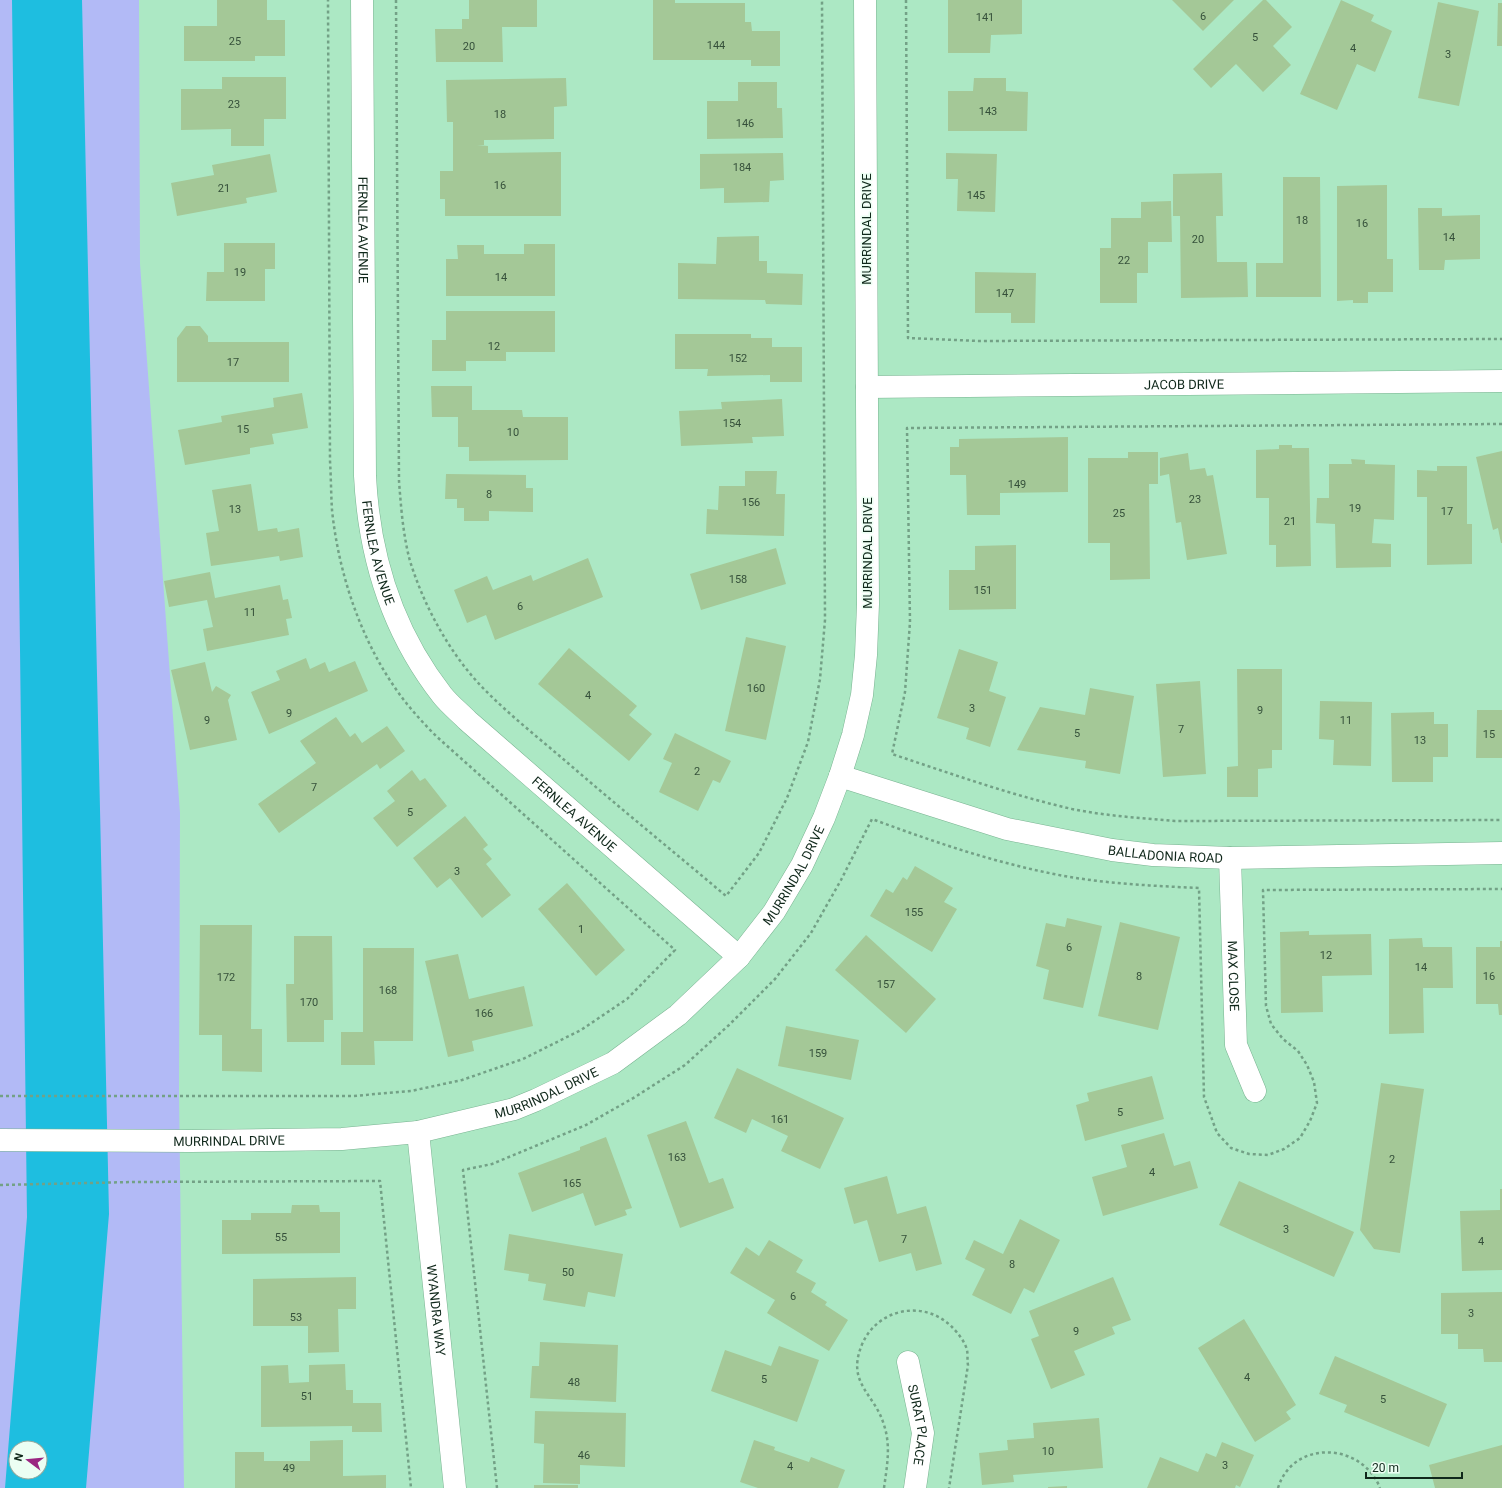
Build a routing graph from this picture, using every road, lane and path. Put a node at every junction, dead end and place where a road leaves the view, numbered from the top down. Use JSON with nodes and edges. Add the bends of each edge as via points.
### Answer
{"nodes":[{"id":1,"x":328,"y":0,"type":"edge"},
{"id":2,"x":362,"y":0,"type":"edge"},
{"id":3,"x":396,"y":0,"type":"edge"},
{"id":4,"x":822,"y":0,"type":"edge"},
{"id":5,"x":865,"y":0,"type":"edge"},
{"id":6,"x":906,"y":0,"type":"edge"},
{"id":7,"x":1502,"y":339,"type":"edge"},
{"id":8,"x":1502,"y":381,"type":"edge"},
{"id":9,"x":867,"y":387,"type":"junction"},
{"id":10,"x":1502,"y":424,"type":"edge"},
{"id":11,"x":840,"y":776,"type":"junction"},
{"id":12,"x":1502,"y":820,"type":"edge"},
{"id":13,"x":1502,"y":853,"type":"edge"},
{"id":14,"x":1230,"y":858,"type":"junction"},
{"id":15,"x":1502,"y":889,"type":"edge"},
{"id":16,"x":1263,"y":890,"type":"dead end"},
{"id":17,"x":739,"y":956,"type":"junction"},
{"id":18,"x":1255,"y":1091,"type":"dead end"},
{"id":19,"x":0,"y":1096,"type":"edge"},
{"id":20,"x":418,"y":1132,"type":"junction"},
{"id":21,"x":4,"y":1140,"type":"edge"},
{"id":22,"x":463,"y":1170,"type":"dead end"},
{"id":23,"x":0,"y":1185,"type":"edge"},
{"id":24,"x":908,"y":1362,"type":"dead end"},
{"id":25,"x":411,"y":1488,"type":"edge"},
{"id":26,"x":455,"y":1488,"type":"edge"},
{"id":27,"x":497,"y":1488,"type":"edge"},
{"id":28,"x":915,"y":1488,"type":"edge"},
{"id":29,"x":1278,"y":1488,"type":"edge"},
{"id":30,"x":1380,"y":1488,"type":"edge"}],
"edges":[{"from":1,"to":19,"type":"path","via":[[332,509],[340,558],[364,632],[406,704],[436,736],[675,950],[627,999],[581,1030],[522,1059],[462,1080],[411,1091],[353,1096]]},
{"from":2,"to":17,"type":"street","name":"FERNLEA AVENUE","via":[[365,476],[372,537],[379,570],[391,605],[406,638],[442,695],[468,721]]},
{"from":3,"to":4,"type":"path","via":[[399,480],[402,520],[410,561],[441,631],[481,686],[607,797],[726,896],[759,853],[787,798],[808,742],[820,679],[825,620]]},
{"from":5,"to":9,"type":"street","name":"MURRINDAL DRIVE"},
{"from":6,"to":7,"type":"path","via":[[908,338],[978,341]]},
{"from":8,"to":9,"type":"street","name":"JACOB DRIVE"},
{"from":9,"to":11,"type":"street","name":"MURRINDAL DRIVE","via":[[866,655],[862,695]]},
{"from":10,"to":12,"type":"path","via":[[907,428],[910,622],[905,692],[892,754],[1034,799],[1074,809],[1130,817],[1175,821]]},
{"from":11,"to":14,"type":"street","name":"BALLADONIA ROAD","via":[[975,820],[1080,845],[1153,855]]},
{"from":11,"to":17,"type":"street","name":"MURRINDAL DRIVE","via":[[802,865],[774,912]]},
{"from":13,"to":14,"type":"street","name":"BALLADONIA ROAD"},
{"from":14,"to":18,"type":"street","name":"MAX CLOSE","via":[[1236,1045]]},
{"from":15,"to":16,"type":"path"},
{"from":17,"to":20,"type":"street","name":"MURRINDAL DRIVE","via":[[678,1015],[613,1063],[514,1109]]},
{"from":20,"to":21,"type":"street","name":"MURRINDAL DRIVE","via":[[342,1139]]},
{"from":20,"to":26,"type":"street","name":"WYANDRA WAY"},
{"from":22,"to":27,"type":"path"},
{"from":23,"to":25,"type":"path","via":[[380,1181]]},
{"from":24,"to":28,"type":"street","name":"SURAT PLACE","via":[[923,1433]]},
{"from":29,"to":30,"type":"path","via":[[1280,1479],[1292,1464],[1322,1451],[1353,1459],[1368,1469]]}]}
